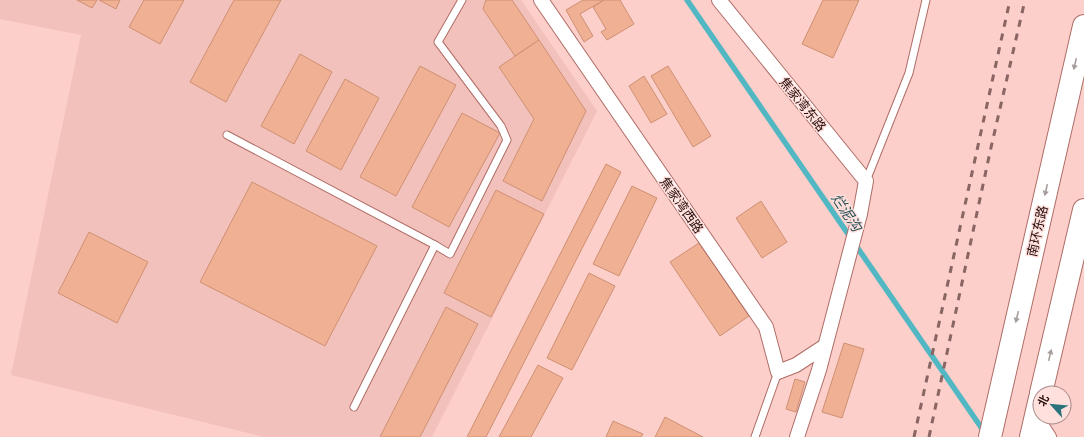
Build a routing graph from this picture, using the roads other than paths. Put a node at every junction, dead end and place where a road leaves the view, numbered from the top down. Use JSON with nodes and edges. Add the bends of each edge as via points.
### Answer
{"nodes":[{"id":1,"x":462,"y":0,"type":"edge"},
{"id":2,"x":541,"y":0,"type":"edge"},
{"id":3,"x":719,"y":0,"type":"edge"},
{"id":4,"x":926,"y":0,"type":"edge"},
{"id":5,"x":1084,"y":26,"type":"edge"},
{"id":6,"x":227,"y":135,"type":"dead end"},
{"id":7,"x":866,"y":181,"type":"junction"},
{"id":8,"x":1084,"y":210,"type":"edge"},
{"id":9,"x":435,"y":245,"type":"junction"},
{"id":10,"x":825,"y":346,"type":"junction"},
{"id":11,"x":778,"y":372,"type":"junction"},
{"id":12,"x":1043,"y":385,"type":"edge"},
{"id":13,"x":354,"y":407,"type":"dead end"},
{"id":14,"x":1041,"y":425,"type":"edge"},
{"id":15,"x":755,"y":437,"type":"edge"},
{"id":16,"x":797,"y":437,"type":"edge"},
{"id":17,"x":990,"y":437,"type":"edge"},
{"id":18,"x":1049,"y":437,"type":"edge"}],
"edges":[{"from":1,"to":9,"type":"lane","via":[[438,42],[501,126],[508,140],[450,254]]},
{"from":2,"to":11,"type":"street","name":"焦家湾西路","via":[[766,326]]},
{"from":3,"to":7,"type":"street","name":"焦家湾东路"},
{"from":4,"to":7,"type":"lane","via":[[909,73]]},
{"from":5,"to":17,"type":"highway","name":"南环东路","one_way":true},
{"from":6,"to":9,"type":"lane"},
{"from":7,"to":10,"type":"street","via":[[860,214]]},
{"from":12,"to":8,"type":"highway","one_way":true},
{"from":9,"to":13,"type":"lane"},
{"from":10,"to":11,"type":"street","via":[[796,365]]},
{"from":10,"to":16,"type":"street"},
{"from":11,"to":15,"type":"lane"},
{"from":14,"to":18,"type":"street"}]}
